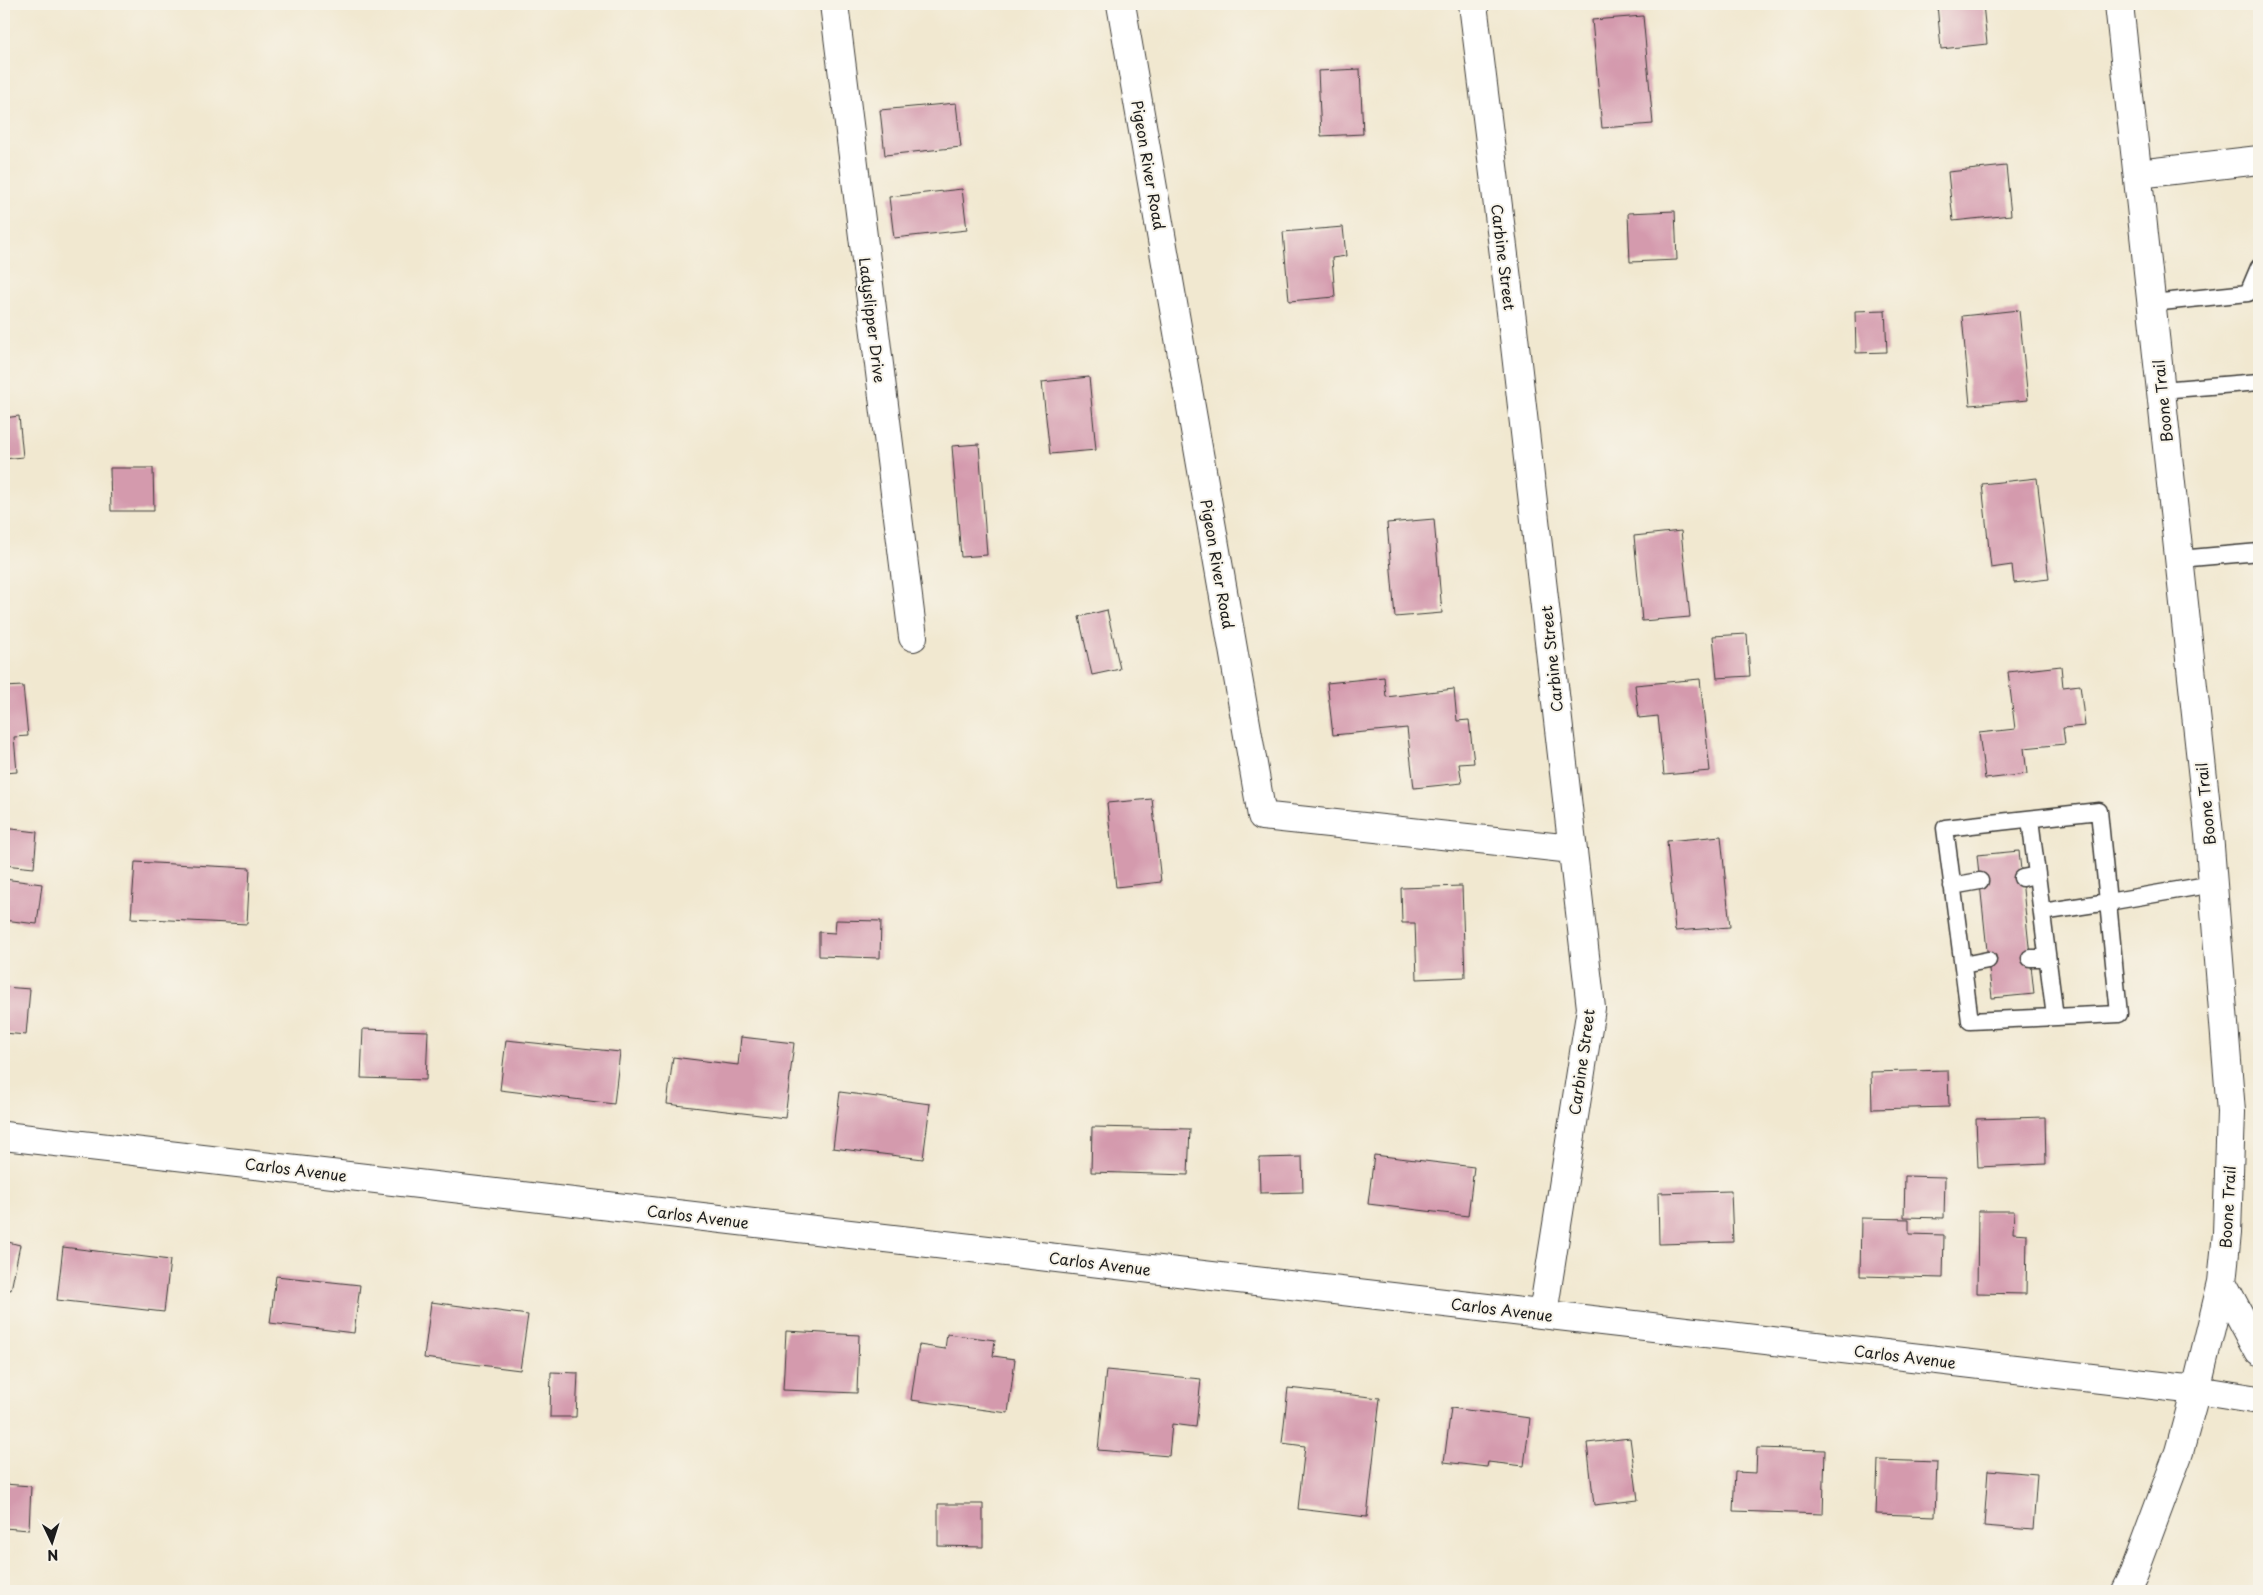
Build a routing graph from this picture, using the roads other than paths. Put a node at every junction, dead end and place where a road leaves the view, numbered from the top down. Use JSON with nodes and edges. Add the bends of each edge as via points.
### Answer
{"nodes":[{"id":1,"x":834,"y":4,"type":"edge"},
{"id":2,"x":1121,"y":4,"type":"edge"},
{"id":3,"x":1473,"y":4,"type":"edge"},
{"id":4,"x":2118,"y":4,"type":"edge"},
{"id":5,"x":2259,"y":160,"type":"edge"},
{"id":6,"x":2138,"y":174,"type":"junction"},
{"id":7,"x":2259,"y":267,"type":"edge"},
{"id":8,"x":2152,"y":303,"type":"junction"},
{"id":9,"x":2259,"y":382,"type":"edge"},
{"id":10,"x":2161,"y":390,"type":"junction"},
{"id":11,"x":2259,"y":552,"type":"edge"},
{"id":12,"x":2179,"y":559,"type":"junction"},
{"id":13,"x":913,"y":637,"type":"dead end"},
{"id":14,"x":2030,"y":819,"type":"junction"},
{"id":15,"x":1572,"y":849,"type":"junction"},
{"id":16,"x":1980,"y":881,"type":"dead end"},
{"id":17,"x":2213,"y":884,"type":"junction"},
{"id":18,"x":1952,"y":886,"type":"junction"},
{"id":19,"x":2108,"y":902,"type":"junction"},
{"id":20,"x":2042,"y":912,"type":"junction"},
{"id":21,"x":2030,"y":958,"type":"dead end"},
{"id":22,"x":2047,"y":958,"type":"junction"},
{"id":23,"x":1988,"y":960,"type":"dead end"},
{"id":24,"x":1962,"y":965,"type":"junction"},
{"id":25,"x":2055,"y":1017,"type":"junction"},
{"id":26,"x":4,"y":1136,"type":"edge"},
{"id":27,"x":2222,"y":1282,"type":"junction"},
{"id":28,"x":1543,"y":1314,"type":"junction"},
{"id":29,"x":2259,"y":1352,"type":"edge"},
{"id":30,"x":2196,"y":1390,"type":"junction"},
{"id":31,"x":2259,"y":1400,"type":"edge"},
{"id":32,"x":2126,"y":1591,"type":"edge"}],
"edges":[{"from":1,"to":13,"type":"street","name":"Ladyslipper Drive"},
{"from":2,"to":15,"type":"street","name":"Pigeon River Road","via":[[1262,816]]},
{"from":3,"to":15,"type":"street","name":"Carbine Street"},
{"from":4,"to":6,"type":"street","name":"Boone Trail"},
{"from":5,"to":6,"type":"street"},
{"from":6,"to":8,"type":"street","name":"Boone Trail"},
{"from":7,"to":8,"type":"lane","via":[[2248,292]]},
{"from":8,"to":10,"type":"street","name":"Boone Trail"},
{"from":9,"to":10,"type":"lane"},
{"from":10,"to":12,"type":"street","name":"Boone Trail"},
{"from":11,"to":12,"type":"lane"},
{"from":12,"to":17,"type":"street","name":"Boone Trail"},
{"from":14,"to":18,"type":"lane","via":[[1945,828]]},
{"from":14,"to":19,"type":"lane","via":[[2098,811]]},
{"from":14,"to":20,"type":"lane","via":[[2029,877]]},
{"from":15,"to":28,"type":"street","name":"Carbine Street","via":[[1591,1008]]},
{"from":16,"to":18,"type":"lane"},
{"from":17,"to":19,"type":"lane"},
{"from":17,"to":27,"type":"street","name":"Boone Trail","via":[[2231,1112]]},
{"from":18,"to":24,"type":"lane"},
{"from":19,"to":20,"type":"lane"},
{"from":19,"to":25,"type":"lane","via":[[2120,1014]]},
{"from":20,"to":22,"type":"lane"},
{"from":21,"to":22,"type":"lane"},
{"from":22,"to":25,"type":"lane"},
{"from":23,"to":24,"type":"lane"},
{"from":24,"to":25,"type":"lane","via":[[1970,1021]]},
{"from":26,"to":28,"type":"street","name":"Carlos Avenue"},
{"from":27,"to":29,"type":"street"},
{"from":27,"to":30,"type":"street","name":"Boone Trail"},
{"from":28,"to":30,"type":"street","name":"Carlos Avenue"},
{"from":30,"to":31,"type":"street","name":"Carlos Avenue"},
{"from":30,"to":32,"type":"street","name":"Boone Trail","via":[[2179,1452]]}]}
